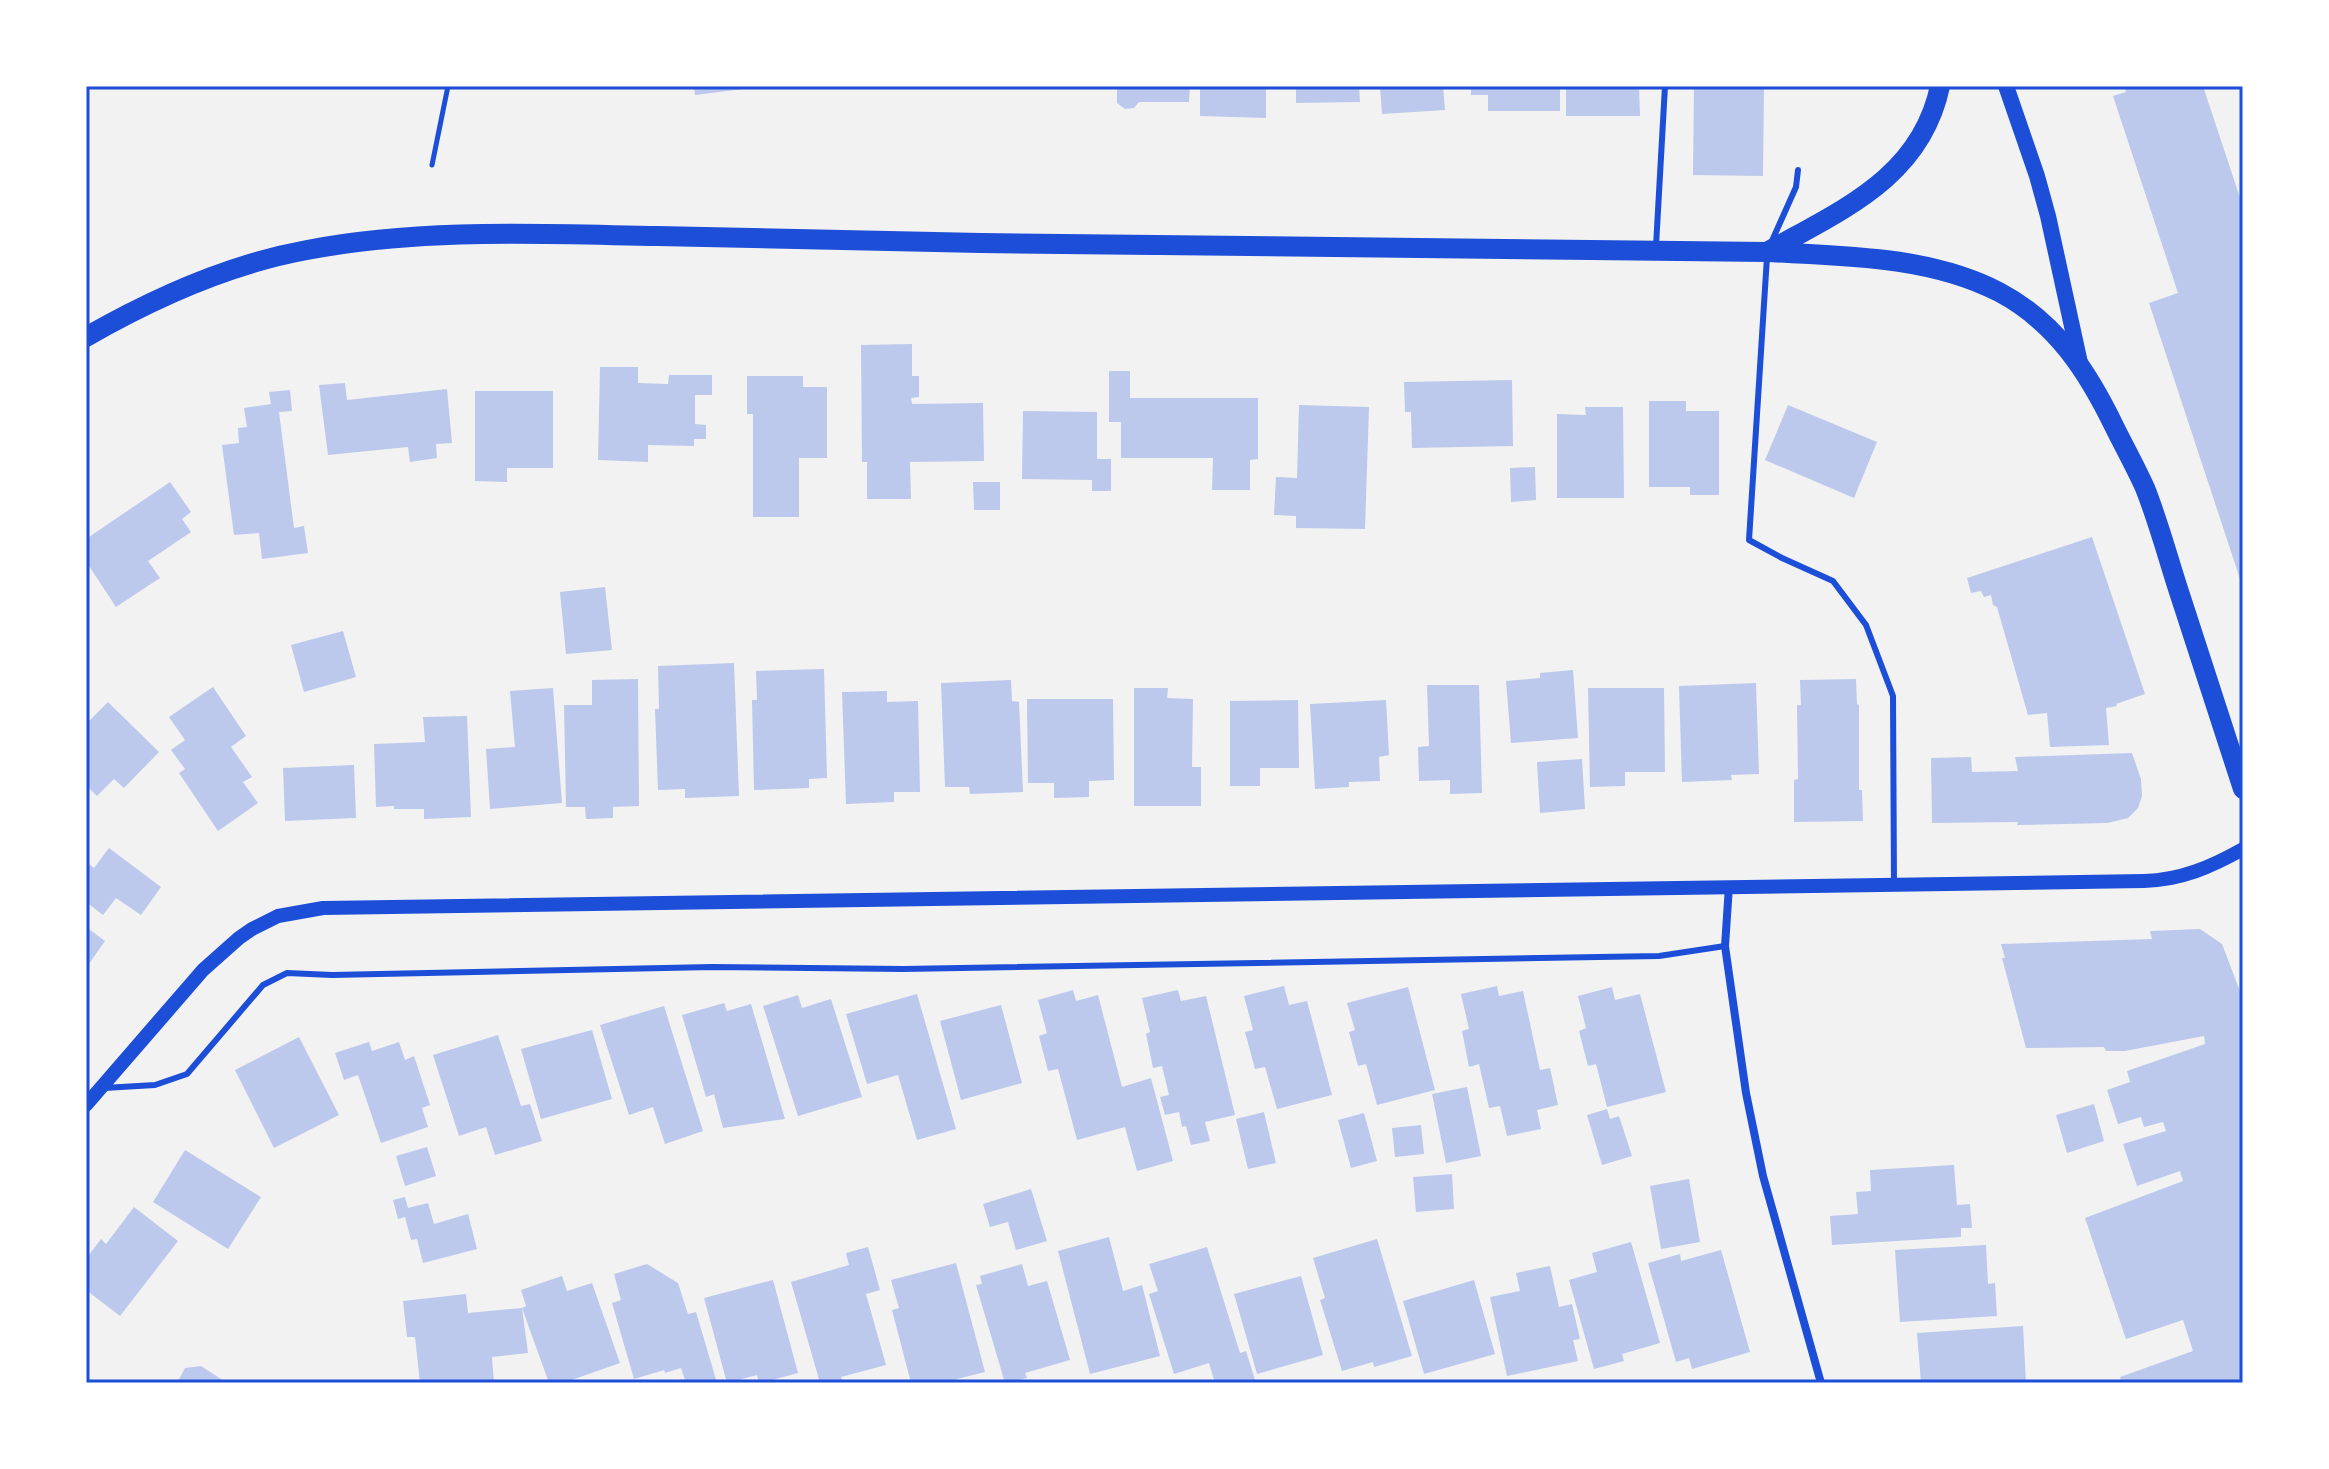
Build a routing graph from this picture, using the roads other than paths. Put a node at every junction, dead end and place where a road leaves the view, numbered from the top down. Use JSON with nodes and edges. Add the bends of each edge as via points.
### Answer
{"nodes":[{"id":1,"x":1665,"y":86,"type":"edge"},
{"id":2,"x":1940,"y":86,"type":"edge"},
{"id":3,"x":2006,"y":86,"type":"edge"},
{"id":4,"x":1798,"y":170,"type":"dead end"},
{"id":5,"x":1656,"y":252,"type":"junction"},
{"id":6,"x":1767,"y":252,"type":"junction"},
{"id":7,"x":86,"y":337,"type":"edge"},
{"id":8,"x":2080,"y":363,"type":"junction"},
{"id":9,"x":2243,"y":789,"type":"edge"},
{"id":10,"x":2243,"y":849,"type":"edge"},
{"id":11,"x":1894,"y":885,"type":"junction"},
{"id":12,"x":1729,"y":886,"type":"junction"},
{"id":13,"x":1725,"y":946,"type":"junction"},
{"id":14,"x":100,"y":1088,"type":"junction"},
{"id":15,"x":86,"y":1105,"type":"edge"},
{"id":16,"x":1821,"y":1383,"type":"edge"}],
"edges":[{"from":1,"to":5,"type":"lane"},
{"from":2,"to":6,"type":"main road","via":[[1917,143],[1887,179]]},
{"from":3,"to":8,"type":"main road","via":[[2048,216]]},
{"from":4,"to":6,"type":"lane","via":[[1796,187]]},
{"from":5,"to":6,"type":"main road"},
{"from":5,"to":7,"type":"main road","via":[[442,234],[306,250],[252,265],[195,284]]},
{"from":6,"to":8,"type":"main road","via":[[1880,260],[1964,278],[2020,304]]},
{"from":6,"to":11,"type":"lane","via":[[1749,540],[1833,581],[1866,625],[1893,696]]},
{"from":8,"to":9,"type":"main road","via":[[2145,489]]},
{"from":10,"to":11,"type":"street","via":[[2166,880]]},
{"from":11,"to":12,"type":"street"},
{"from":12,"to":13,"type":"street"},
{"from":12,"to":14,"type":"street","via":[[323,908],[278,916],[239,938],[203,970]]},
{"from":13,"to":14,"type":"lane","via":[[1659,956],[1307,963],[287,973],[263,985],[187,1074],[155,1085]]},
{"from":13,"to":16,"type":"street","via":[[1763,1176]]},
{"from":14,"to":15,"type":"street"}]}
